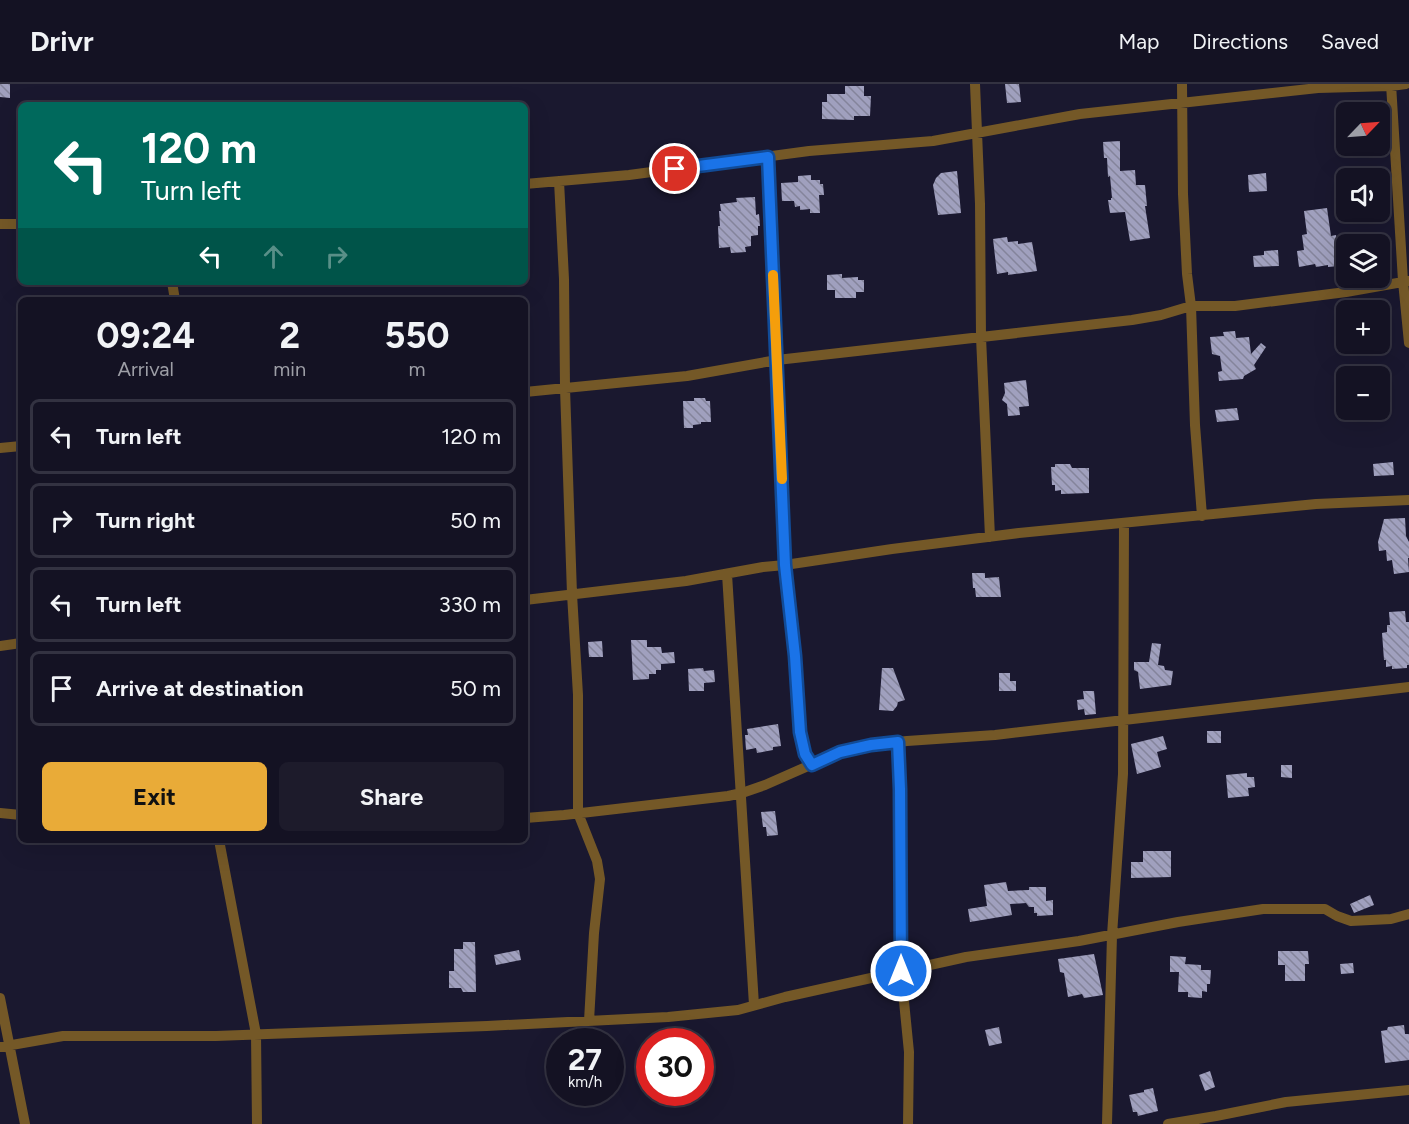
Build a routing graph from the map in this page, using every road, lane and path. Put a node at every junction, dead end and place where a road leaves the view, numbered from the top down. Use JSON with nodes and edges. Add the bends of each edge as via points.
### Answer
{"nodes":[{"id":1,"x":975,"y":84,"type":"edge"},
{"id":2,"x":1182,"y":84,"type":"edge"},
{"id":3,"x":1406,"y":84,"type":"edge"},
{"id":4,"x":1391,"y":85,"type":"edge"},
{"id":5,"x":1182,"y":103,"type":"junction"},
{"id":6,"x":976,"y":133,"type":"junction"},
{"id":7,"x":768,"y":157,"type":"junction"},
{"id":8,"x":559,"y":181,"type":"junction"},
{"id":9,"x":528,"y":184,"type":"edge"},
{"id":10,"x":0,"y":224,"type":"edge"},
{"id":11,"x":18,"y":224,"type":"edge"},
{"id":12,"x":1406,"y":281,"type":"edge"},
{"id":13,"x":1191,"y":306,"type":"junction"},
{"id":14,"x":981,"y":337,"type":"junction"},
{"id":15,"x":1409,"y":343,"type":"edge"},
{"id":16,"x":777,"y":360,"type":"junction"},
{"id":17,"x":566,"y":388,"type":"junction"},
{"id":18,"x":528,"y":392,"type":"edge"},
{"id":19,"x":18,"y":446,"type":"edge"},
{"id":20,"x":0,"y":448,"type":"edge"},
{"id":21,"x":1409,"y":500,"type":"edge"},
{"id":22,"x":1202,"y":516,"type":"junction"},
{"id":23,"x":1124,"y":523,"type":"junction"},
{"id":24,"x":990,"y":537,"type":"junction"},
{"id":25,"x":785,"y":565,"type":"junction"},
{"id":26,"x":727,"y":574,"type":"junction"},
{"id":27,"x":572,"y":594,"type":"junction"},
{"id":28,"x":528,"y":600,"type":"edge"},
{"id":29,"x":18,"y":643,"type":"edge"},
{"id":30,"x":0,"y":646,"type":"edge"},
{"id":31,"x":1409,"y":687,"type":"edge"},
{"id":32,"x":1123,"y":721,"type":"junction"},
{"id":33,"x":898,"y":742,"type":"junction"},
{"id":34,"x":812,"y":765,"type":"junction"},
{"id":35,"x":741,"y":794,"type":"junction"},
{"id":36,"x":0,"y":813,"type":"edge"},
{"id":37,"x":578,"y":813,"type":"junction"},
{"id":38,"x":18,"y":814,"type":"edge"},
{"id":39,"x":528,"y":818,"type":"edge"},
{"id":40,"x":220,"y":843,"type":"edge"},
{"id":41,"x":1409,"y":914,"type":"edge"},
{"id":42,"x":1112,"y":934,"type":"junction"},
{"id":43,"x":901,"y":971,"type":"junction"},
{"id":44,"x":0,"y":998,"type":"edge"},
{"id":45,"x":754,"y":1005,"type":"junction"},
{"id":46,"x":589,"y":1021,"type":"junction"},
{"id":47,"x":256,"y":1034,"type":"junction"},
{"id":48,"x":4,"y":1046,"type":"edge"},
{"id":49,"x":1409,"y":1090,"type":"edge"},
{"id":50,"x":25,"y":1124,"type":"edge"},
{"id":51,"x":257,"y":1124,"type":"edge"},
{"id":52,"x":908,"y":1124,"type":"edge"},
{"id":53,"x":1107,"y":1124,"type":"edge"},
{"id":54,"x":1168,"y":1124,"type":"edge"}],
"edges":[{"from":1,"to":6,"type":"street"},
{"from":2,"to":5,"type":"street"},
{"from":3,"to":4,"type":"street"},
{"from":4,"to":5,"type":"street","via":[[1318,88]]},
{"from":4,"to":12,"type":"street"},
{"from":5,"to":6,"type":"street","via":[[1080,114]]},
{"from":5,"to":13,"type":"street","via":[[1183,205]]},
{"from":6,"to":7,"type":"street","via":[[933,141]]},
{"from":6,"to":14,"type":"street"},
{"from":7,"to":8,"type":"street"},
{"from":7,"to":16,"type":"street"},
{"from":8,"to":9,"type":"street"},
{"from":8,"to":17,"type":"street"},
{"from":10,"to":11,"type":"street"},
{"from":12,"to":13,"type":"street","via":[[1235,306]]},
{"from":12,"to":15,"type":"street"},
{"from":13,"to":14,"type":"street","via":[[1132,320]]},
{"from":13,"to":22,"type":"street"},
{"from":14,"to":16,"type":"street"},
{"from":14,"to":24,"type":"street"},
{"from":16,"to":17,"type":"street","via":[[687,376]]},
{"from":16,"to":25,"type":"street"},
{"from":17,"to":18,"type":"street"},
{"from":17,"to":27,"type":"street"},
{"from":19,"to":20,"type":"street"},
{"from":21,"to":22,"type":"street","via":[[1317,504]]},
{"from":22,"to":23,"type":"street"},
{"from":23,"to":24,"type":"street"},
{"from":23,"to":32,"type":"street"},
{"from":24,"to":25,"type":"street"},
{"from":25,"to":26,"type":"street"},
{"from":25,"to":34,"type":"street","via":[[800,732]]},
{"from":26,"to":27,"type":"street"},
{"from":26,"to":35,"type":"street"},
{"from":27,"to":28,"type":"street"},
{"from":27,"to":37,"type":"street","via":[[578,695]]},
{"from":29,"to":30,"type":"street"},
{"from":31,"to":32,"type":"street"},
{"from":32,"to":33,"type":"street"},
{"from":32,"to":42,"type":"street"},
{"from":33,"to":34,"type":"street","via":[[840,752]]},
{"from":33,"to":43,"type":"street"},
{"from":34,"to":35,"type":"street"},
{"from":35,"to":37,"type":"street"},
{"from":35,"to":45,"type":"street"},
{"from":36,"to":38,"type":"street"},
{"from":37,"to":39,"type":"street"},
{"from":37,"to":46,"type":"street","via":[[600,879]]},
{"from":40,"to":47,"type":"street"},
{"from":41,"to":42,"type":"street","via":[[1351,921],[1325,909],[1263,909]]},
{"from":42,"to":43,"type":"street"},
{"from":42,"to":53,"type":"street"},
{"from":43,"to":45,"type":"street"},
{"from":43,"to":52,"type":"street","via":[[909,1052]]},
{"from":44,"to":48,"type":"street"},
{"from":45,"to":46,"type":"street","via":[[668,1017]]},
{"from":46,"to":47,"type":"street"},
{"from":47,"to":48,"type":"street","via":[[63,1036]]},
{"from":47,"to":51,"type":"street"},
{"from":48,"to":50,"type":"street"},
{"from":49,"to":54,"type":"street","via":[[1286,1102]]}]}
